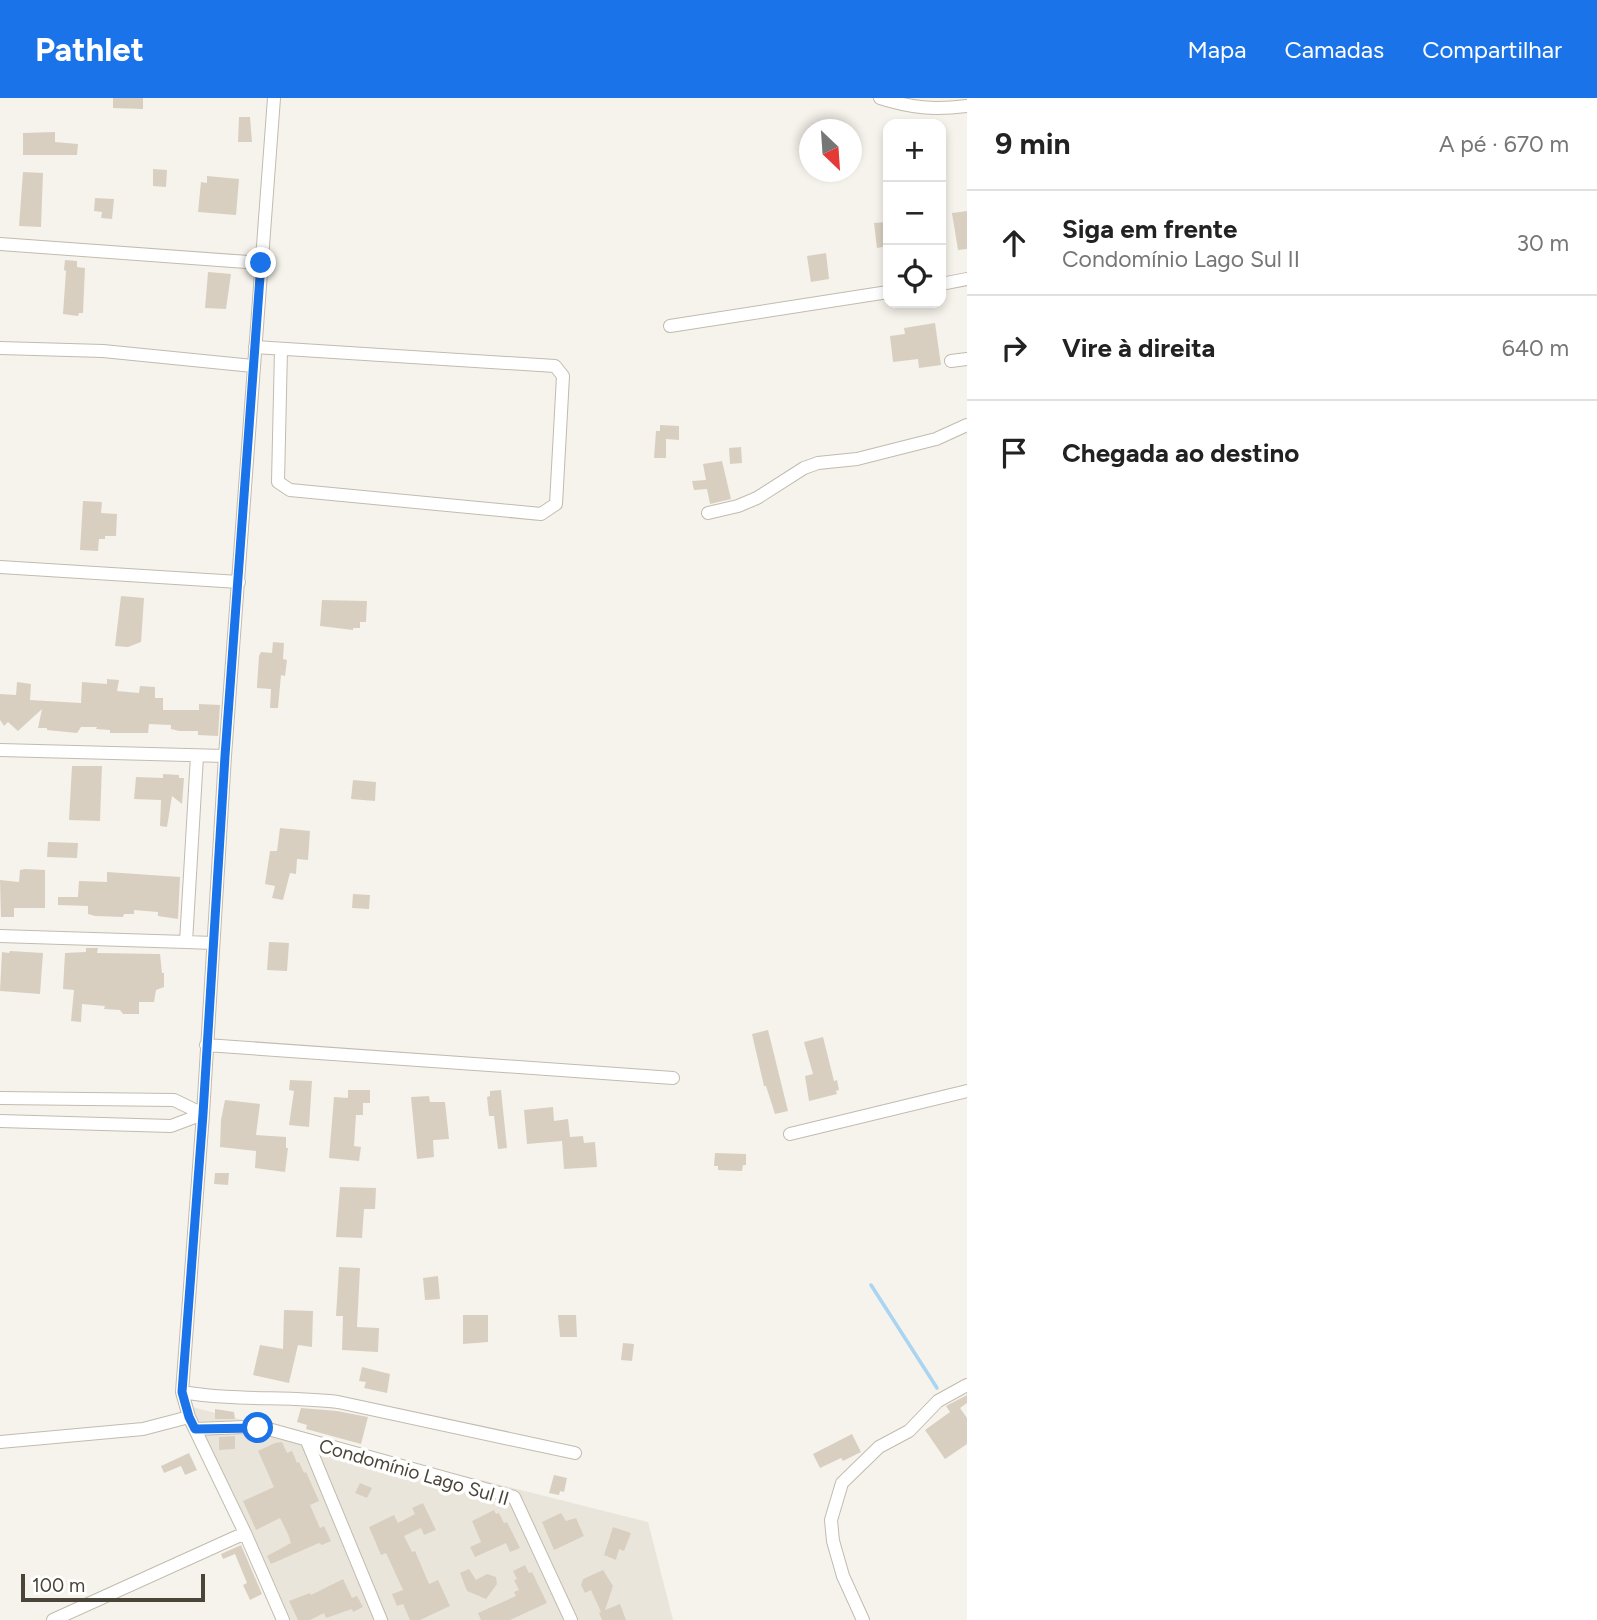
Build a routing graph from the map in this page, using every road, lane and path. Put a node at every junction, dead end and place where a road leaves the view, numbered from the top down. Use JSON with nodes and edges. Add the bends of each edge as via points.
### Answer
{"nodes":[{"id":1,"x":274,"y":98,"type":"edge"},
{"id":2,"x":880,"y":98,"type":"edge"},
{"id":3,"x":967,"y":106,"type":"edge"},
{"id":4,"x":0,"y":244,"type":"edge"},
{"id":5,"x":261,"y":263,"type":"junction"},
{"id":6,"x":967,"y":279,"type":"edge"},
{"id":7,"x":946,"y":283,"type":"edge"},
{"id":8,"x":883,"y":293,"type":"edge"},
{"id":9,"x":670,"y":326,"type":"dead end"},
{"id":10,"x":254,"y":347,"type":"junction"},
{"id":11,"x":0,"y":348,"type":"edge"},
{"id":12,"x":281,"y":349,"type":"junction"},
{"id":13,"x":967,"y":359,"type":"edge"},
{"id":14,"x":951,"y":361,"type":"dead end"},
{"id":15,"x":253,"y":366,"type":"junction"},
{"id":16,"x":967,"y":425,"type":"edge"},
{"id":17,"x":708,"y":513,"type":"dead end"},
{"id":18,"x":0,"y":567,"type":"edge"},
{"id":19,"x":239,"y":582,"type":"junction"},
{"id":20,"x":0,"y":750,"type":"edge"},
{"id":21,"x":197,"y":755,"type":"junction"},
{"id":22,"x":225,"y":756,"type":"junction"},
{"id":23,"x":0,"y":936,"type":"edge"},
{"id":24,"x":186,"y":942,"type":"junction"},
{"id":25,"x":213,"y":943,"type":"junction"},
{"id":26,"x":206,"y":1045,"type":"junction"},
{"id":27,"x":673,"y":1078,"type":"dead end"},
{"id":28,"x":967,"y":1091,"type":"edge"},
{"id":29,"x":0,"y":1098,"type":"edge"},
{"id":30,"x":203,"y":1114,"type":"junction"},
{"id":31,"x":0,"y":1121,"type":"edge"},
{"id":32,"x":790,"y":1134,"type":"dead end"},
{"id":33,"x":967,"y":1385,"type":"edge"},
{"id":34,"x":182,"y":1392,"type":"junction"},
{"id":35,"x":189,"y":1417,"type":"junction"},
{"id":36,"x":195,"y":1429,"type":"junction"},
{"id":37,"x":307,"y":1441,"type":"junction"},
{"id":38,"x":0,"y":1442,"type":"edge"},
{"id":39,"x":575,"y":1453,"type":"dead end"},
{"id":40,"x":245,"y":1533,"type":"junction"},
{"id":41,"x":52,"y":1620,"type":"edge"},
{"id":42,"x":283,"y":1620,"type":"edge"},
{"id":43,"x":381,"y":1620,"type":"edge"},
{"id":44,"x":571,"y":1620,"type":"edge"},
{"id":45,"x":863,"y":1620,"type":"edge"}],
"edges":[{"from":1,"to":5,"type":"street"},
{"from":2,"to":3,"type":"street","via":[[936,110]]},
{"from":4,"to":5,"type":"street"},
{"from":5,"to":10,"type":"street"},
{"from":6,"to":7,"type":"street"},
{"from":8,"to":9,"type":"street"},
{"from":10,"to":12,"type":"street"},
{"from":10,"to":15,"type":"street"},
{"from":11,"to":15,"type":"street","via":[[103,351]]},
{"from":12,"to":12,"type":"street","via":[[555,366],[563,376],[556,504],[541,514],[290,490],[278,482]]},
{"from":13,"to":14,"type":"street"},
{"from":15,"to":19,"type":"street"},
{"from":16,"to":17,"type":"street","via":[[936,439],[857,459],[818,463],[757,498]]},
{"from":18,"to":19,"type":"street"},
{"from":19,"to":22,"type":"street"},
{"from":20,"to":21,"type":"street"},
{"from":21,"to":22,"type":"street"},
{"from":21,"to":24,"type":"street"},
{"from":22,"to":25,"type":"street"},
{"from":23,"to":24,"type":"street"},
{"from":24,"to":25,"type":"street"},
{"from":25,"to":26,"type":"street"},
{"from":26,"to":27,"type":"street"},
{"from":26,"to":30,"type":"street"},
{"from":28,"to":32,"type":"street"},
{"from":29,"to":30,"type":"street","via":[[174,1100]]},
{"from":30,"to":31,"type":"street","via":[[171,1126]]},
{"from":30,"to":34,"type":"street"},
{"from":33,"to":45,"type":"street","via":[[938,1401],[909,1431],[879,1447],[842,1483],[831,1520],[833,1541]]},
{"from":34,"to":35,"type":"street"},
{"from":34,"to":39,"type":"street","via":[[338,1402]]},
{"from":35,"to":36,"type":"street"},
{"from":35,"to":38,"type":"street","via":[[143,1429]]},
{"from":36,"to":37,"type":"street","name":"Condomínio Lago Sul II","via":[[258,1428]]},
{"from":36,"to":40,"type":"street"},
{"from":37,"to":43,"type":"street","name":"Condomínio Lago Sul II"},
{"from":37,"to":44,"type":"street","name":"Condomínio Lago Sul II","via":[[514,1497]]},
{"from":40,"to":41,"type":"street"},
{"from":40,"to":42,"type":"street"}]}
